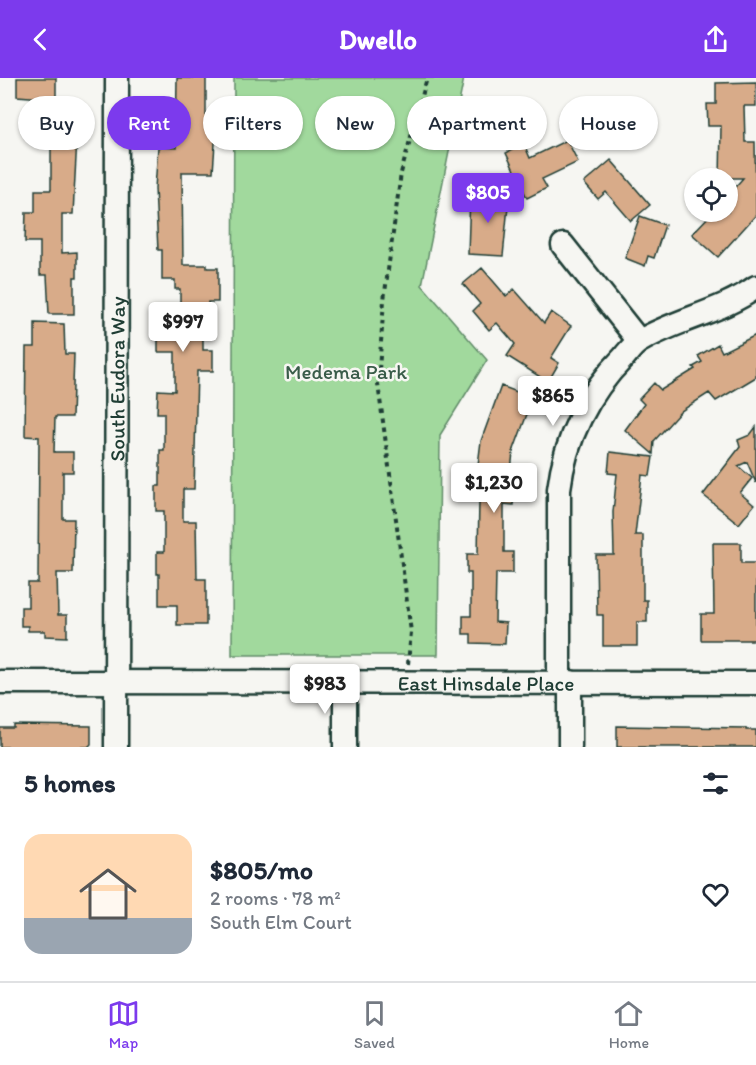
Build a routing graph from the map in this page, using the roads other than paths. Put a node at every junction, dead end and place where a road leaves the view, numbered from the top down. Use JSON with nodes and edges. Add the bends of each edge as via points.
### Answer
{"nodes":[{"id":1,"x":117,"y":78,"type":"edge"},
{"id":2,"x":563,"y":245,"type":"dead end"},
{"id":3,"x":756,"y":286,"type":"edge"},
{"id":4,"x":639,"y":341,"type":"junction"},
{"id":5,"x":0,"y":682,"type":"edge"},
{"id":6,"x":115,"y":682,"type":"junction"},
{"id":7,"x":345,"y":682,"type":"junction"},
{"id":8,"x":565,"y":682,"type":"junction"},
{"id":9,"x":756,"y":682,"type":"edge"},
{"id":10,"x":116,"y":747,"type":"edge"},
{"id":11,"x":345,"y":747,"type":"edge"},
{"id":12,"x":570,"y":747,"type":"edge"}],
"edges":[{"from":1,"to":6,"type":"street","name":"South Eudora Way"},
{"from":2,"to":4,"type":"street"},
{"from":3,"to":4,"type":"street","via":[[726,304]]},
{"from":4,"to":8,"type":"street","via":[[610,371],[585,408],[562,461],[559,489]]},
{"from":5,"to":6,"type":"street","name":"East Hinsdale Place"},
{"from":6,"to":7,"type":"street","name":"East Hinsdale Place"},
{"from":6,"to":10,"type":"street","name":"South Eudora Way"},
{"from":7,"to":8,"type":"street","name":"East Hinsdale Place"},
{"from":7,"to":11,"type":"street"},
{"from":8,"to":9,"type":"street","name":"East Hinsdale Place"},
{"from":8,"to":12,"type":"street"}]}
